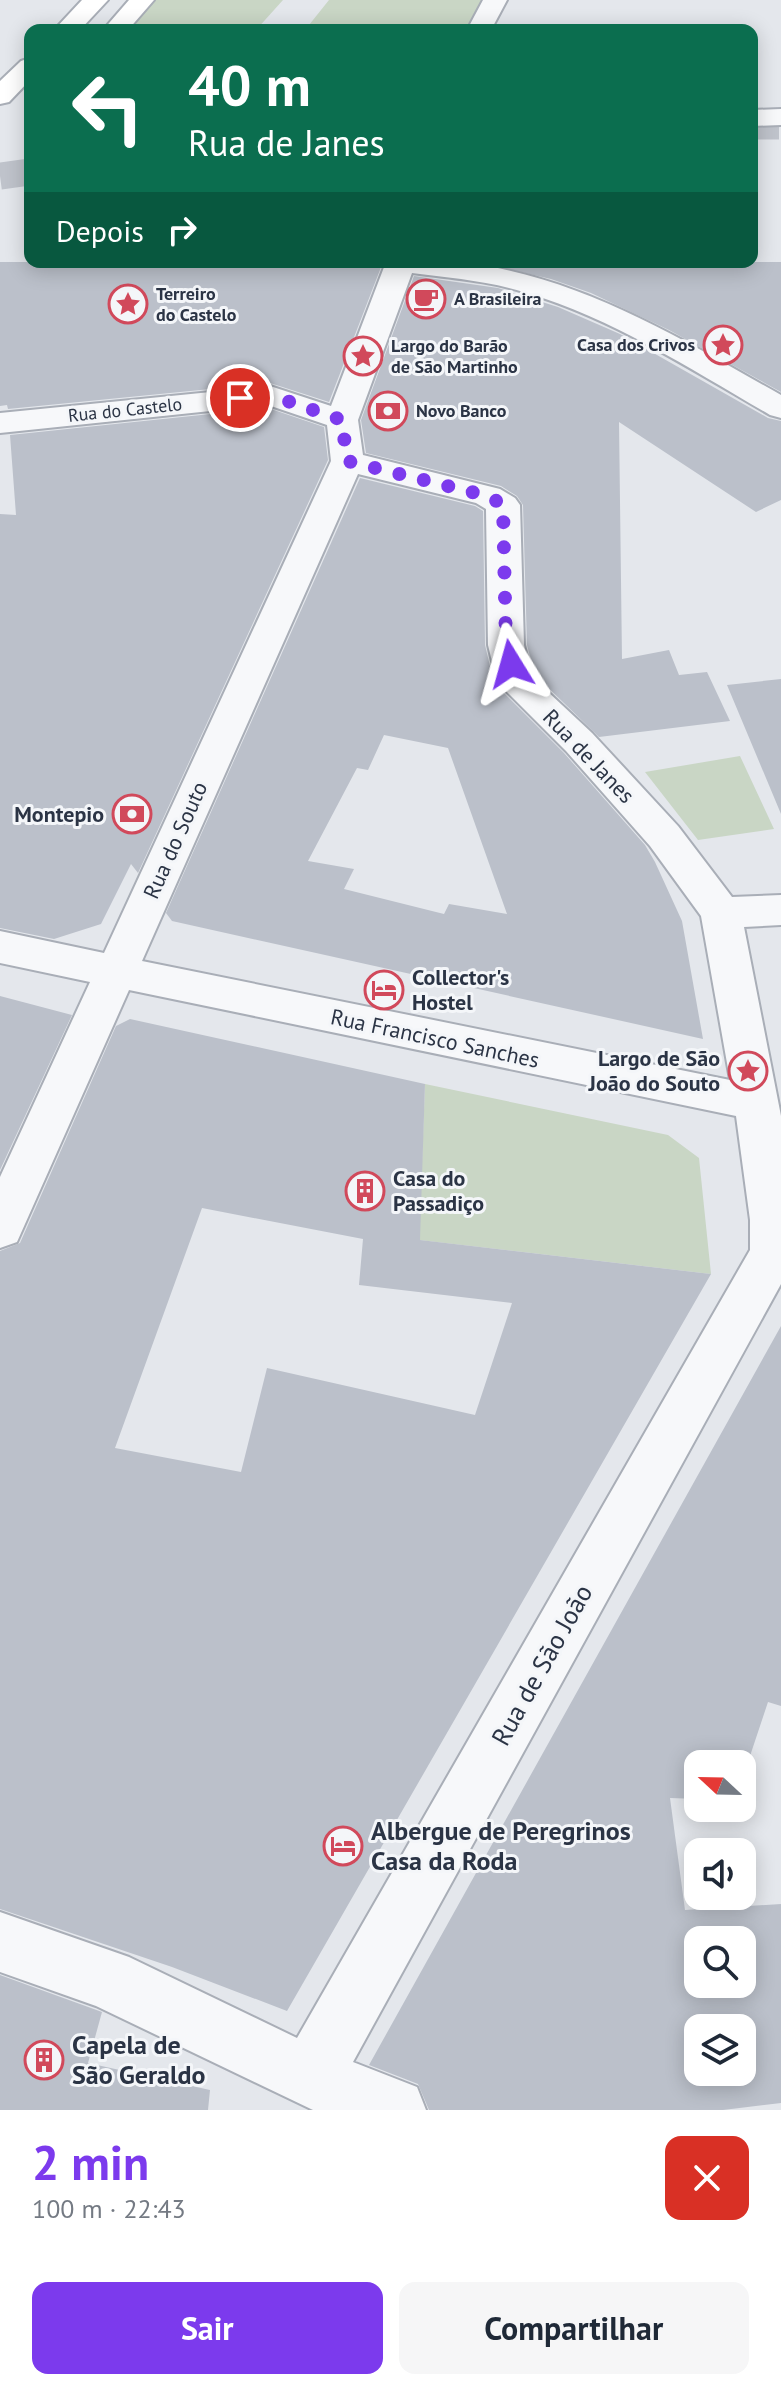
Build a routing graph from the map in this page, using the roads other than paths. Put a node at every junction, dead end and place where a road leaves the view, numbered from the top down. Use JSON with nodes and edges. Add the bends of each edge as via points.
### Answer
{"nodes":[{"id":1,"x":96,"y":0,"type":"edge"},
{"id":2,"x":142,"y":0,"type":"edge"},
{"id":3,"x":495,"y":0,"type":"edge"},
{"id":4,"x":72,"y":24,"type":"edge"},
{"id":5,"x":120,"y":24,"type":"edge"},
{"id":6,"x":482,"y":24,"type":"edge"},
{"id":7,"x":24,"y":72,"type":"edge"},
{"id":8,"x":781,"y":95,"type":"edge"},
{"id":9,"x":0,"y":96,"type":"edge"},
{"id":10,"x":758,"y":96,"type":"edge"},
{"id":11,"x":781,"y":117,"type":"edge"},
{"id":12,"x":758,"y":118,"type":"edge"},
{"id":13,"x":758,"y":143,"type":"edge"},
{"id":14,"x":781,"y":143,"type":"edge"},
{"id":15,"x":399,"y":268,"type":"edge"},
{"id":16,"x":448,"y":268,"type":"edge"},
{"id":17,"x":781,"y":408,"type":"edge"},
{"id":18,"x":0,"y":423,"type":"edge"},
{"id":19,"x":346,"y":444,"type":"junction"},
{"id":20,"x":781,"y":910,"type":"edge"},
{"id":21,"x":724,"y":925,"type":"junction"},
{"id":22,"x":0,"y":947,"type":"edge"},
{"id":23,"x":115,"y":972,"type":"junction"},
{"id":24,"x":756,"y":1100,"type":"junction"},
{"id":25,"x":0,"y":1228,"type":"edge"},
{"id":26,"x":776,"y":1242,"type":"edge"},
{"id":27,"x":0,"y":1942,"type":"edge"},
{"id":28,"x":310,"y":2077,"type":"junction"},
{"id":29,"x":394,"y":2110,"type":"edge"}],
"edges":[{"from":1,"to":4,"type":"street"},
{"from":2,"to":5,"type":"street"},
{"from":3,"to":6,"type":"street"},
{"from":7,"to":9,"type":"street"},
{"from":8,"to":10,"type":"street"},
{"from":11,"to":12,"type":"street"},
{"from":13,"to":14,"type":"street"},
{"from":15,"to":19,"type":"street","name":"Rua do Souto"},
{"from":16,"to":17,"type":"street","via":[[540,287],[598,310]]},
{"from":18,"to":19,"type":"street","name":"Rua do Castelo","via":[[270,395]]},
{"from":19,"to":21,"type":"street","name":"Rua de Janes","via":[[503,505],[506,645],[515,682],[579,742],[664,836]]},
{"from":19,"to":23,"type":"street","name":"Rua do Souto"},
{"from":20,"to":21,"type":"street"},
{"from":21,"to":24,"type":"street"},
{"from":22,"to":23,"type":"street","name":"Rua Francisco Sanches"},
{"from":23,"to":24,"type":"street","name":"Rua Francisco Sanches"},
{"from":23,"to":25,"type":"street","name":"Rua do Souto"},
{"from":24,"to":26,"type":"street"},
{"from":26,"to":28,"type":"street","name":"Rua de São João"},
{"from":27,"to":28,"type":"street","via":[[107,1979]]},
{"from":28,"to":29,"type":"street"}]}
